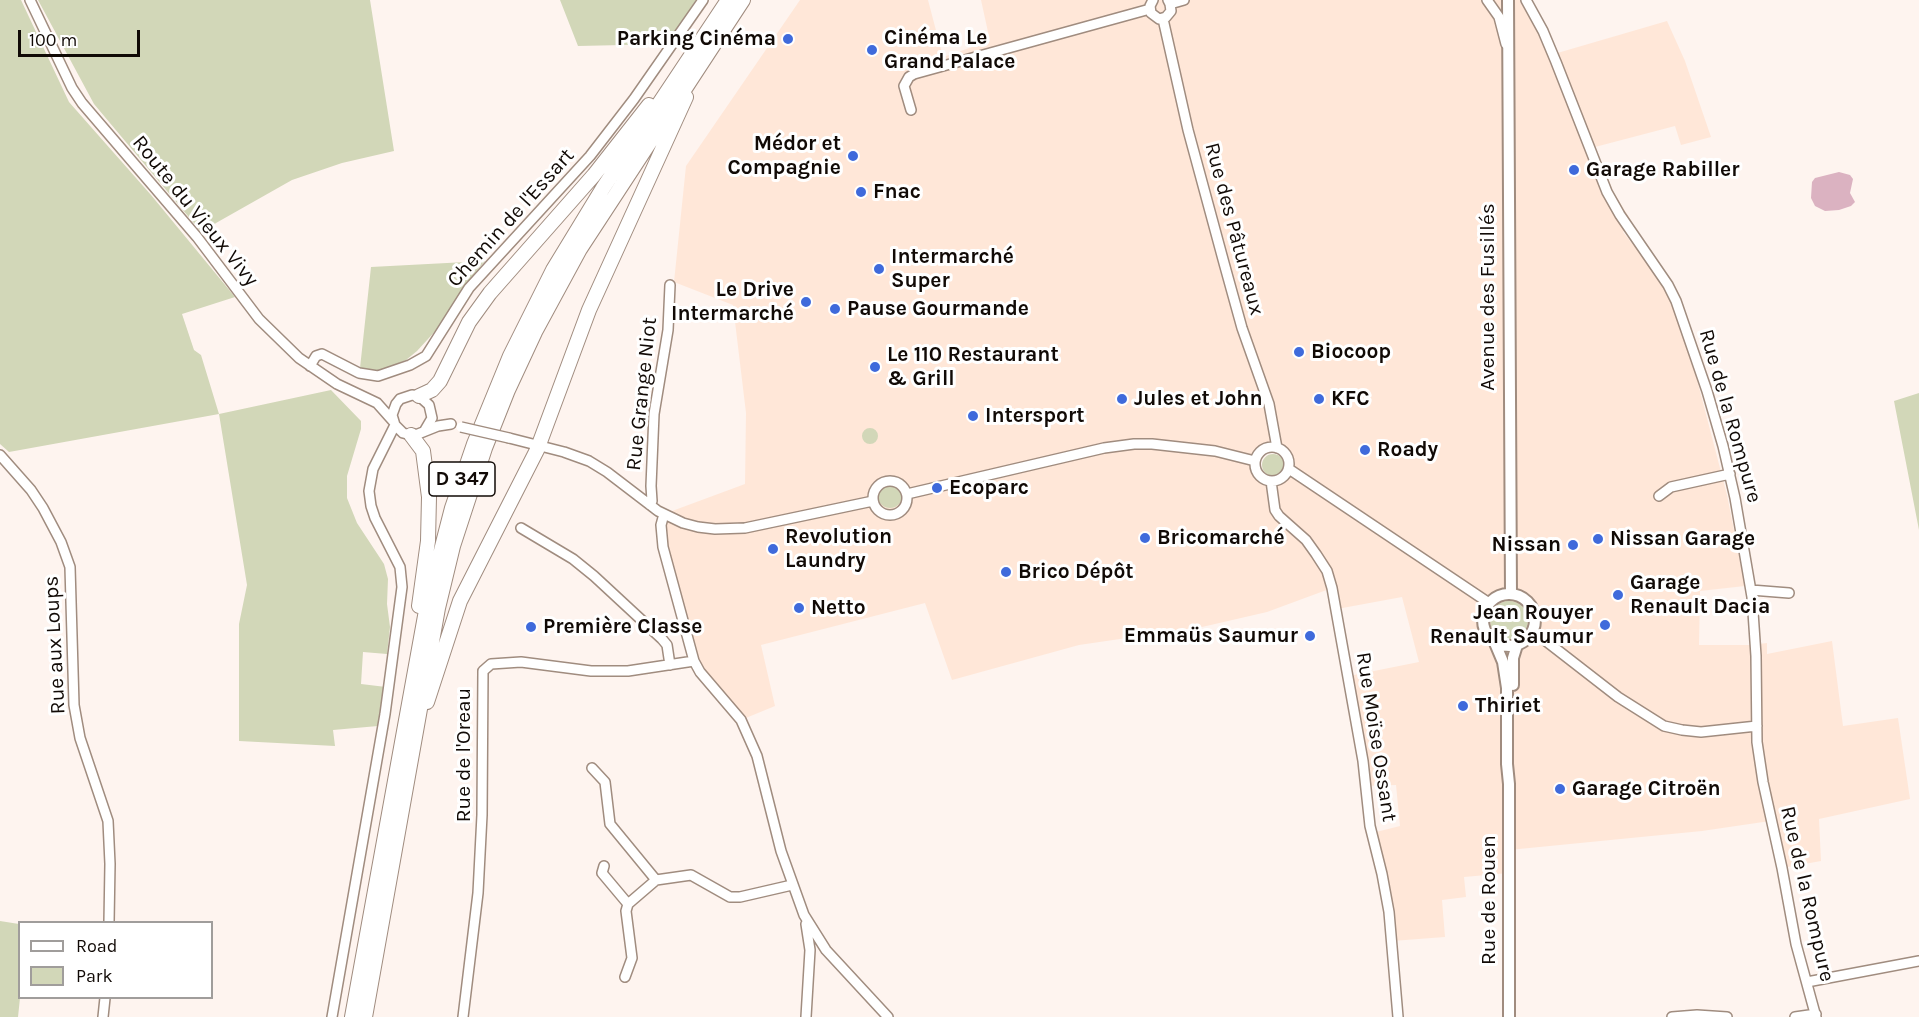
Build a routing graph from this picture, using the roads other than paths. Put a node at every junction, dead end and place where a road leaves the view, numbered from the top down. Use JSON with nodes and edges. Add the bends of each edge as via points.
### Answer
{"nodes":[{"id":1,"x":30,"y":0,"type":"edge"},
{"id":2,"x":702,"y":0,"type":"edge"},
{"id":3,"x":728,"y":0,"type":"edge"},
{"id":4,"x":743,"y":0,"type":"edge"},
{"id":5,"x":1184,"y":0,"type":"edge"},
{"id":6,"x":1487,"y":0,"type":"edge"},
{"id":7,"x":1508,"y":0,"type":"edge"},
{"id":8,"x":1526,"y":0,"type":"edge"},
{"id":9,"x":1169,"y":2,"type":"edge"},
{"id":10,"x":1151,"y":5,"type":"edge"},
{"id":11,"x":1163,"y":18,"type":"junction"},
{"id":12,"x":1508,"y":48,"type":"junction"},
{"id":13,"x":696,"y":59,"type":"junction"},
{"id":14,"x":911,"y":110,"type":"dead end"},
{"id":15,"x":670,"y":285,"type":"dead end"},
{"id":16,"x":310,"y":366,"type":"junction"},
{"id":17,"x":419,"y":396,"type":"junction"},
{"id":18,"x":400,"y":399,"type":"junction"},
{"id":19,"x":376,"y":402,"type":"junction"},
{"id":20,"x":431,"y":411,"type":"junction"},
{"id":21,"x":394,"y":423,"type":"junction"},
{"id":22,"x":456,"y":425,"type":"junction"},
{"id":23,"x":425,"y":430,"type":"junction"},
{"id":24,"x":407,"y":434,"type":"junction"},
{"id":25,"x":385,"y":445,"type":"junction"},
{"id":26,"x":538,"y":445,"type":"junction"},
{"id":27,"x":1277,"y":448,"type":"junction"},
{"id":28,"x":0,"y":455,"type":"edge"},
{"id":29,"x":1255,"y":461,"type":"junction"},
{"id":30,"x":1289,"y":469,"type":"junction"},
{"id":31,"x":1730,"y":474,"type":"junction"},
{"id":32,"x":1271,"y":481,"type":"junction"},
{"id":33,"x":907,"y":494,"type":"junction"},
{"id":34,"x":1659,"y":496,"type":"dead end"},
{"id":35,"x":873,"y":501,"type":"junction"},
{"id":36,"x":650,"y":506,"type":"junction"},
{"id":37,"x":664,"y":514,"type":"junction"},
{"id":38,"x":521,"y":528,"type":"dead end"},
{"id":39,"x":1752,"y":590,"type":"junction"},
{"id":40,"x":1790,"y":592,"type":"dead end"},
{"id":41,"x":1510,"y":594,"type":"junction"},
{"id":42,"x":1489,"y":603,"type":"junction"},
{"id":43,"x":1533,"y":631,"type":"junction"},
{"id":44,"x":1495,"y":643,"type":"junction"},
{"id":45,"x":1517,"y":645,"type":"junction"},
{"id":46,"x":694,"y":661,"type":"junction"},
{"id":47,"x":670,"y":665,"type":"junction"},
{"id":48,"x":414,"y":671,"type":"junction"},
{"id":49,"x":1757,"y":726,"type":"junction"},
{"id":50,"x":416,"y":732,"type":"junction"},
{"id":51,"x":592,"y":768,"type":"dead end"},
{"id":52,"x":1509,"y":784,"type":"junction"},
{"id":53,"x":604,"y":866,"type":"dead end"},
{"id":54,"x":656,"y":880,"type":"junction"},
{"id":55,"x":792,"y":885,"type":"junction"},
{"id":56,"x":628,"y":904,"type":"junction"},
{"id":57,"x":804,"y":915,"type":"junction"},
{"id":58,"x":109,"y":921,"type":"edge"},
{"id":59,"x":819,"y":941,"type":"junction"},
{"id":60,"x":810,"y":950,"type":"junction"},
{"id":61,"x":1919,"y":961,"type":"edge"},
{"id":62,"x":625,"y":977,"type":"dead end"},
{"id":63,"x":1807,"y":982,"type":"junction"},
{"id":64,"x":105,"y":999,"type":"edge"},
{"id":65,"x":1816,"y":1016,"type":"edge"},
{"id":66,"x":103,"y":1017,"type":"edge"},
{"id":67,"x":332,"y":1017,"type":"edge"},
{"id":68,"x":352,"y":1017,"type":"edge"},
{"id":69,"x":365,"y":1017,"type":"edge"},
{"id":70,"x":463,"y":1017,"type":"edge"},
{"id":71,"x":806,"y":1017,"type":"edge"},
{"id":72,"x":888,"y":1017,"type":"edge"},
{"id":73,"x":1398,"y":1017,"type":"edge"},
{"id":74,"x":1509,"y":1017,"type":"edge"},
{"id":75,"x":1672,"y":1017,"type":"edge"},
{"id":76,"x":1727,"y":1017,"type":"edge"},
{"id":77,"x":1795,"y":1017,"type":"edge"}],
"edges":[{"from":1,"to":16,"type":"street","name":"Route du Vieux Vivy","via":[[82,103],[197,237],[264,324]]},
{"from":2,"to":16,"type":"street","name":"Chemin de l'Essart","via":[[590,156],[469,288],[426,356],[378,376],[359,374],[322,354]]},
{"from":3,"to":13,"type":"highway","number":"D 347"},
{"from":4,"to":13,"type":"highway","number":"D 347"},
{"from":5,"to":9,"type":"street"},
{"from":6,"to":12,"type":"street"},
{"from":7,"to":12,"type":"main road","name":"Avenue des Fusillés"},
{"from":8,"to":31,"type":"street","name":"Rue de la Rompure","via":[[1543,31],[1607,192],[1676,301]]},
{"from":9,"to":11,"type":"street","via":[[1169,14]]},
{"from":10,"to":11,"type":"street","via":[[1156,18]]},
{"from":10,"to":14,"type":"street","via":[[914,74],[904,86]]},
{"from":11,"to":27,"type":"street","name":"Rue des Pâtureaux","via":[[1188,130],[1242,328],[1269,404]]},
{"from":12,"to":41,"type":"main road","name":"Avenue des Fusillés"},
{"from":13,"to":17,"type":"highway","via":[[633,125],[594,176],[490,293],[470,322],[440,381]]},
{"from":13,"to":26,"type":"highway","via":[[586,317]]},
{"from":13,"to":48,"type":"highway","number":"D 347","via":[[609,179],[569,242],[506,366],[452,508]]},
{"from":13,"to":50,"type":"highway","number":"D 347","via":[[580,249],[508,390],[453,546]]},
{"from":15,"to":36,"type":"street","name":"Rue Grange Niot","via":[[668,330],[654,414]]},
{"from":16,"to":19,"type":"street","name":"Route du Vieux Vivy"},
{"from":17,"to":18,"type":"street"},
{"from":17,"to":20,"type":"street"},
{"from":18,"to":19,"type":"street"},
{"from":18,"to":21,"type":"street","via":[[393,409]]},
{"from":19,"to":21,"type":"street","name":"Route du Vieux Vivy"},
{"from":20,"to":22,"type":"street"},
{"from":20,"to":23,"type":"street","via":[[432,418]]},
{"from":21,"to":24,"type":"street"},
{"from":21,"to":25,"type":"street"},
{"from":22,"to":23,"type":"street"},
{"from":22,"to":26,"type":"street","bridge":true},
{"from":23,"to":24,"type":"street"},
{"from":24,"to":25,"type":"street"},
{"from":24,"to":48,"type":"highway","via":[[420,445],[424,457],[430,510]]},
{"from":25,"to":67,"type":"street","via":[[373,469],[369,491],[375,518],[400,567],[402,587]]},
{"from":26,"to":36,"type":"street","via":[[598,466]]},
{"from":26,"to":50,"type":"highway","via":[[460,601]]},
{"from":27,"to":29,"type":"street","via":[[1263,449]]},
{"from":27,"to":30,"type":"street","via":[[1286,454]]},
{"from":28,"to":58,"type":"street","name":"Rue aux Loups","via":[[43,508],[70,567],[74,705],[80,738],[108,821]]},
{"from":29,"to":32,"type":"street","via":[[1258,473]]},
{"from":29,"to":33,"type":"street","via":[[1215,451],[1134,444]]},
{"from":30,"to":32,"type":"street","via":[[1280,480]]},
{"from":30,"to":42,"type":"street"},
{"from":31,"to":34,"type":"street","via":[[1671,487]]},
{"from":31,"to":39,"type":"street","name":"Rue de la Rompure"},
{"from":32,"to":73,"type":"street","name":"Rue Moïse Ossant","via":[[1275,510],[1315,552],[1332,588],[1370,826],[1389,912]]},
{"from":33,"to":35,"type":"street","via":[[897,482],[887,481],[876,488]]},
{"from":33,"to":35,"type":"street","via":[[905,506],[896,513],[885,514]]},
{"from":35,"to":37,"type":"street","via":[[745,528],[698,527]]},
{"from":36,"to":37,"type":"street"},
{"from":37,"to":46,"type":"street","via":[[663,547]]},
{"from":38,"to":47,"type":"street","via":[[594,576],[662,639],[667,645]]},
{"from":39,"to":40,"type":"street"},
{"from":39,"to":49,"type":"street","name":"Rue de la Rompure"},
{"from":41,"to":42,"type":"main road"},
{"from":41,"to":43,"type":"main road","via":[[1524,599],[1533,610]]},
{"from":42,"to":44,"type":"main road","via":[[1483,627]]},
{"from":43,"to":45,"type":"main road"},
{"from":43,"to":49,"type":"street","via":[[1618,698],[1664,726],[1701,732]]},
{"from":44,"to":45,"type":"main road"},
{"from":44,"to":52,"type":"main road","name":"Rue de Rouen","via":[[1506,675]]},
{"from":45,"to":52,"type":"main road","name":"Rue de Rouen","via":[[1512,662],[1513,764]]},
{"from":46,"to":47,"type":"street","name":"Rue de l'Oreau"},
{"from":46,"to":55,"type":"street","via":[[741,720],[750,740]]},
{"from":47,"to":70,"type":"street","name":"Rue de l'Oreau","via":[[603,672],[521,662],[491,664],[483,671],[478,893]]},
{"from":48,"to":68,"type":"highway","number":"D 347"},
{"from":49,"to":63,"type":"street","name":"Rue de la Rompure","via":[[1769,811]]},
{"from":50,"to":69,"type":"highway","number":"D 347"},
{"from":51,"to":54,"type":"street","via":[[605,782],[610,824]]},
{"from":52,"to":74,"type":"main road","name":"Rue de Rouen"},
{"from":53,"to":56,"type":"street","via":[[602,873]]},
{"from":54,"to":55,"type":"street","via":[[691,875],[730,897]]},
{"from":54,"to":56,"type":"street"},
{"from":55,"to":57,"type":"street"},
{"from":56,"to":62,"type":"street","via":[[632,958]]},
{"from":57,"to":59,"type":"street"},
{"from":57,"to":60,"type":"street"},
{"from":59,"to":60,"type":"street"},
{"from":59,"to":72,"type":"street"},
{"from":60,"to":71,"type":"street"},
{"from":61,"to":63,"type":"street"},
{"from":63,"to":65,"type":"street","name":"Rue de la Rompure"},
{"from":64,"to":66,"type":"street"},
{"from":65,"to":77,"type":"street"},
{"from":75,"to":76,"type":"street"}]}
